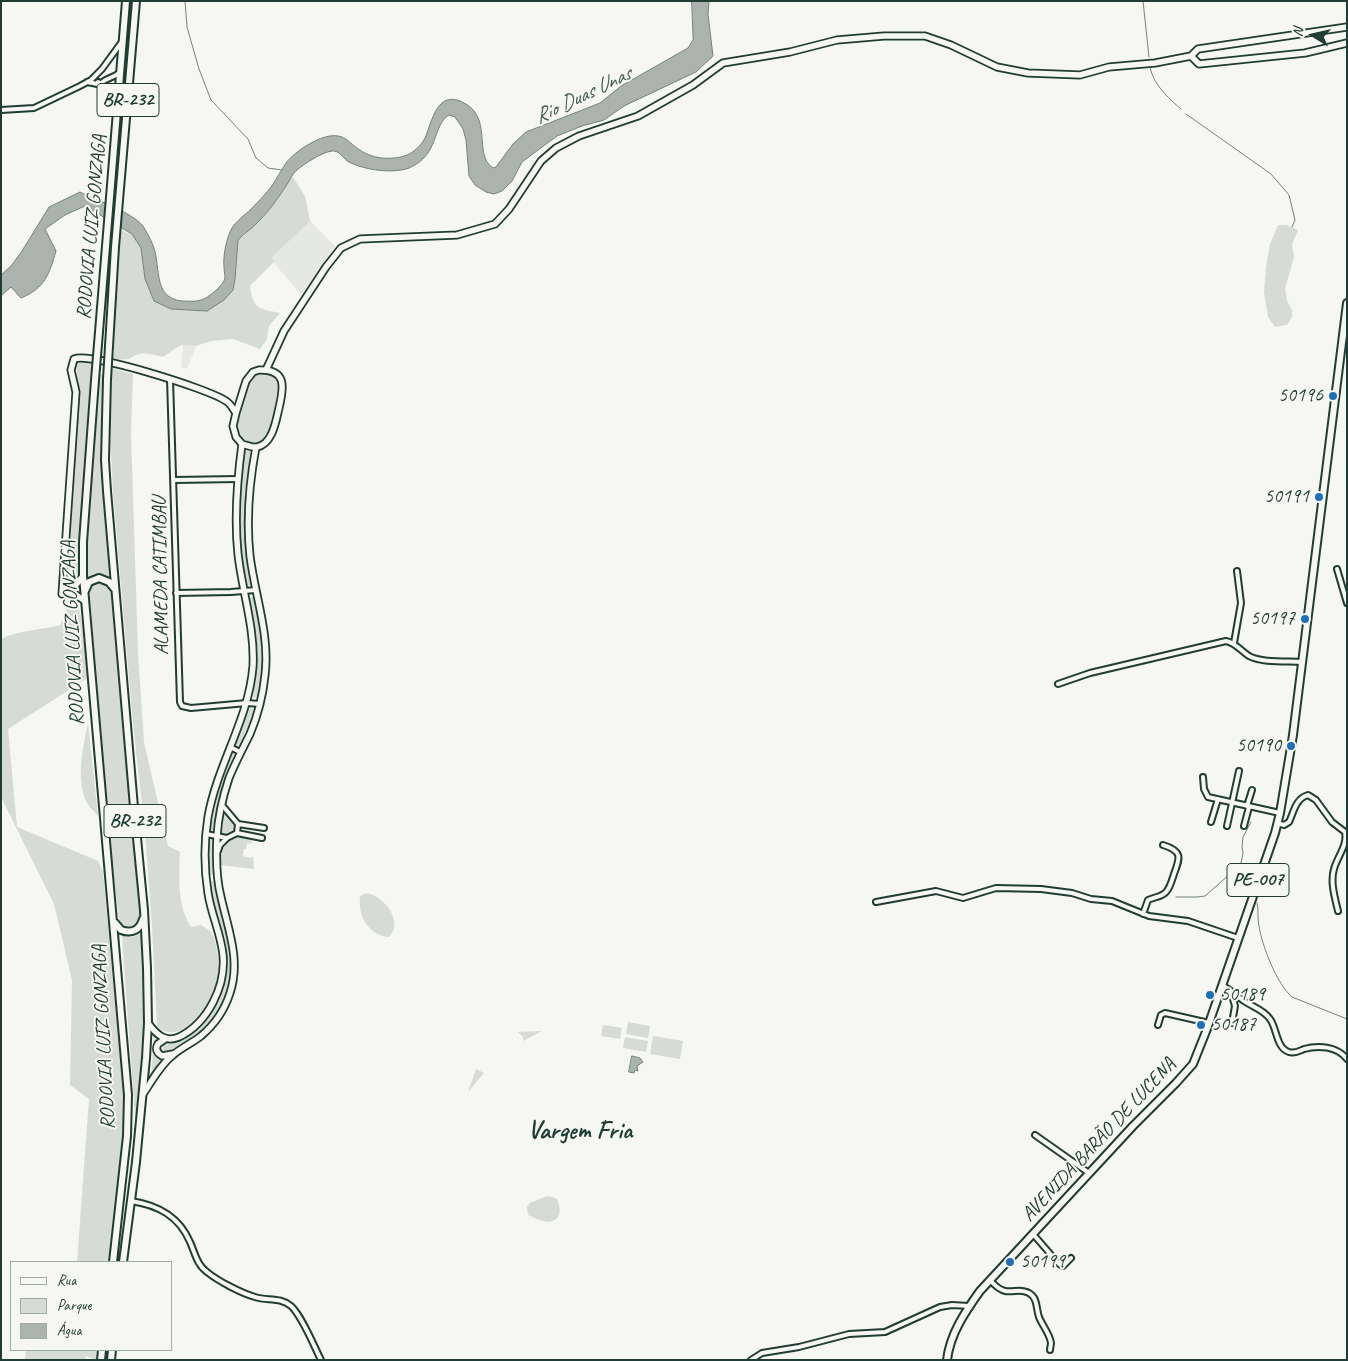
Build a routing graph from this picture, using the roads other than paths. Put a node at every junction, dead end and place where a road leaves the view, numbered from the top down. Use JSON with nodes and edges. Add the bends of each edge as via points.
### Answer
{"nodes":[{"id":1,"x":126,"y":1,"type":"edge"},
{"id":2,"x":136,"y":1,"type":"edge"},
{"id":3,"x":1347,"y":27,"type":"edge"},
{"id":4,"x":123,"y":41,"type":"junction"},
{"id":5,"x":1347,"y":43,"type":"edge"},
{"id":6,"x":1191,"y":56,"type":"junction"},
{"id":7,"x":120,"y":72,"type":"junction"},
{"id":8,"x":93,"y":77,"type":"junction"},
{"id":9,"x":87,"y":82,"type":"junction"},
{"id":10,"x":100,"y":84,"type":"junction"},
{"id":11,"x":118,"y":103,"type":"junction"},
{"id":12,"x":1,"y":110,"type":"edge"},
{"id":13,"x":1347,"y":303,"type":"edge"},
{"id":14,"x":266,"y":370,"type":"junction"},
{"id":15,"x":170,"y":379,"type":"junction"},
{"id":16,"x":241,"y":395,"type":"junction"},
{"id":17,"x":226,"y":401,"type":"junction"},
{"id":18,"x":236,"y":413,"type":"junction"},
{"id":19,"x":242,"y":444,"type":"junction"},
{"id":20,"x":256,"y":448,"type":"junction"},
{"id":21,"x":238,"y":479,"type":"junction"},
{"id":22,"x":174,"y":480,"type":"junction"},
{"id":23,"x":1337,"y":569,"type":"dead end"},
{"id":24,"x":1237,"y":571,"type":"dead end"},
{"id":25,"x":83,"y":576,"type":"junction"},
{"id":26,"x":256,"y":590,"type":"junction"},
{"id":27,"x":243,"y":591,"type":"junction"},
{"id":28,"x":176,"y":592,"type":"junction"},
{"id":29,"x":62,"y":594,"type":"junction"},
{"id":30,"x":116,"y":594,"type":"junction"},
{"id":31,"x":85,"y":599,"type":"junction"},
{"id":32,"x":1347,"y":602,"type":"edge"},
{"id":33,"x":1234,"y":643,"type":"junction"},
{"id":34,"x":1302,"y":662,"type":"junction"},
{"id":35,"x":1058,"y":684,"type":"dead end"},
{"id":36,"x":246,"y":704,"type":"junction"},
{"id":37,"x":260,"y":704,"type":"junction"},
{"id":38,"x":230,"y":747,"type":"junction"},
{"id":39,"x":240,"y":752,"type":"junction"},
{"id":40,"x":1239,"y":771,"type":"dead end"},
{"id":41,"x":1203,"y":777,"type":"dead end"},
{"id":42,"x":1252,"y":790,"type":"dead end"},
{"id":43,"x":1218,"y":800,"type":"junction"},
{"id":44,"x":1232,"y":803,"type":"junction"},
{"id":45,"x":222,"y":805,"type":"junction"},
{"id":46,"x":1248,"y":806,"type":"junction"},
{"id":47,"x":1280,"y":813,"type":"junction"},
{"id":48,"x":1211,"y":822,"type":"dead end"},
{"id":49,"x":1278,"y":823,"type":"junction"},
{"id":50,"x":238,"y":824,"type":"junction"},
{"id":51,"x":1227,"y":826,"type":"dead end"},
{"id":52,"x":1244,"y":826,"type":"dead end"},
{"id":53,"x":258,"y":827,"type":"junction"},
{"id":54,"x":264,"y":828,"type":"dead end"},
{"id":55,"x":237,"y":833,"type":"junction"},
{"id":56,"x":206,"y":834,"type":"junction"},
{"id":57,"x":217,"y":836,"type":"junction"},
{"id":58,"x":256,"y":837,"type":"junction"},
{"id":59,"x":227,"y":838,"type":"junction"},
{"id":60,"x":262,"y":838,"type":"dead end"},
{"id":61,"x":1163,"y":845,"type":"dead end"},
{"id":62,"x":217,"y":856,"type":"junction"},
{"id":63,"x":206,"y":878,"type":"junction"},
{"id":64,"x":218,"y":878,"type":"junction"},
{"id":65,"x":876,"y":902,"type":"dead end"},
{"id":66,"x":144,"y":910,"type":"junction"},
{"id":67,"x":1338,"y":911,"type":"dead end"},
{"id":68,"x":112,"y":912,"type":"junction"},
{"id":69,"x":1143,"y":914,"type":"junction"},
{"id":70,"x":1238,"y":938,"type":"junction"},
{"id":71,"x":1222,"y":985,"type":"junction"},
{"id":72,"x":1230,"y":991,"type":"junction"},
{"id":73,"x":148,"y":1023,"type":"junction"},
{"id":74,"x":1209,"y":1023,"type":"junction"},
{"id":75,"x":1232,"y":1023,"type":"dead end"},
{"id":76,"x":1158,"y":1025,"type":"dead end"},
{"id":77,"x":165,"y":1039,"type":"junction"},
{"id":78,"x":175,"y":1053,"type":"junction"},
{"id":79,"x":1347,"y":1060,"type":"edge"},
{"id":80,"x":143,"y":1094,"type":"junction"},
{"id":81,"x":1036,"y":1135,"type":"dead end"},
{"id":82,"x":1089,"y":1173,"type":"junction"},
{"id":83,"x":130,"y":1201,"type":"junction"},
{"id":84,"x":1033,"y":1234,"type":"junction"},
{"id":85,"x":1071,"y":1258,"type":"dead end"},
{"id":86,"x":113,"y":1261,"type":"edge"},
{"id":87,"x":123,"y":1261,"type":"edge"},
{"id":88,"x":990,"y":1280,"type":"junction"},
{"id":89,"x":969,"y":1306,"type":"junction"},
{"id":90,"x":1050,"y":1350,"type":"dead end"},
{"id":91,"x":321,"y":1360,"type":"edge"},
{"id":92,"x":751,"y":1360,"type":"edge"},
{"id":93,"x":947,"y":1360,"type":"edge"}],
"edges":[{"from":1,"to":4,"type":"main road","name":"RODOVIA LUIZ GONZAGA","number":"BR-232"},
{"from":2,"to":30,"type":"main road","name":"RODOVIA LUIZ GONZAGA","number":"BR-232","bridge":true,"via":[[108,346],[105,460]]},
{"from":3,"to":6,"type":"main road","via":[[1198,49]]},
{"from":4,"to":7,"type":"main road","name":"RODOVIA LUIZ GONZAGA","number":"BR-232"},
{"from":4,"to":8,"type":"street"},
{"from":5,"to":6,"type":"main road","via":[[1306,53],[1199,64]]},
{"from":6,"to":14,"type":"main road","via":[[1109,67],[1080,75],[1028,72],[997,67],[952,44],[925,36],[884,36],[837,40],[723,63],[693,85],[638,116],[579,136],[556,148],[541,161],[495,224],[457,235],[360,239],[341,248],[284,331]]},
{"from":7,"to":10,"type":"street"},
{"from":7,"to":11,"type":"main road","name":"RODOVIA LUIZ GONZAGA","number":"BR-232"},
{"from":8,"to":9,"type":"street"},
{"from":8,"to":10,"type":"street"},
{"from":9,"to":10,"type":"street"},
{"from":9,"to":12,"type":"street","via":[[42,106]]},
{"from":10,"to":11,"type":"street","via":[[109,88]]},
{"from":11,"to":25,"type":"main road","name":"RODOVIA LUIZ GONZAGA","number":"BR-232","bridge":true,"via":[[83,542]]},
{"from":13,"to":34,"type":"main road","name":"AVENIDA BARÃO DE LUCENA","number":"PE-007"},
{"from":14,"to":16,"type":"main road","via":[[249,376]]},
{"from":14,"to":20,"type":"main road","via":[[280,378],[283,391],[270,436]]},
{"from":15,"to":17,"type":"main road"},
{"from":15,"to":22,"type":"street","name":"ALAMEDA CATIMBAU"},
{"from":15,"to":29,"type":"main road","via":[[119,364],[74,359],[72,374],[76,392]]},
{"from":16,"to":17,"type":"main road"},
{"from":16,"to":18,"type":"main road"},
{"from":17,"to":18,"type":"main road"},
{"from":18,"to":19,"type":"main road","via":[[233,426]]},
{"from":19,"to":20,"type":"main road"},
{"from":19,"to":21,"type":"main road"},
{"from":20,"to":26,"type":"main road","via":[[248,511],[250,556]]},
{"from":21,"to":22,"type":"street"},
{"from":21,"to":27,"type":"main road","via":[[237,537]]},
{"from":22,"to":28,"type":"street","name":"ALAMEDA CATIMBAU"},
{"from":23,"to":32,"type":"street"},
{"from":24,"to":33,"type":"street","via":[[1241,603]]},
{"from":25,"to":29,"type":"main road"},
{"from":25,"to":31,"type":"main road","name":"RODOVIA LUIZ GONZAGA","number":"BR-232"},
{"from":26,"to":27,"type":"street"},
{"from":26,"to":37,"type":"main road","via":[[266,658]]},
{"from":27,"to":28,"type":"street"},
{"from":27,"to":36,"type":"main road","via":[[253,648]]},
{"from":28,"to":36,"type":"street","name":"ALAMEDA CATIMBAU","via":[[182,706]]},
{"from":29,"to":31,"type":"main road"},
{"from":30,"to":31,"type":"main road","via":[[109,582],[99,578],[89,582],[85,588]]},
{"from":30,"to":66,"type":"main road","name":"RODOVIA LUIZ GONZAGA","number":"BR-232"},
{"from":31,"to":68,"type":"main road","name":"RODOVIA LUIZ GONZAGA","number":"BR-232"},
{"from":33,"to":34,"type":"street","via":[[1254,658]]},
{"from":33,"to":35,"type":"street","via":[[1221,641],[1131,662]]},
{"from":34,"to":47,"type":"main road","name":"AVENIDA BARÃO DE LUCENA","number":"PE-007"},
{"from":36,"to":37,"type":"street"},
{"from":36,"to":38,"type":"main road"},
{"from":37,"to":39,"type":"main road"},
{"from":38,"to":39,"type":"street"},
{"from":38,"to":56,"type":"main road","via":[[211,802]]},
{"from":39,"to":45,"type":"main road"},
{"from":40,"to":44,"type":"street"},
{"from":41,"to":43,"type":"street","via":[[1206,795]]},
{"from":42,"to":46,"type":"street"},
{"from":43,"to":44,"type":"street"},
{"from":43,"to":48,"type":"street"},
{"from":44,"to":46,"type":"street"},
{"from":44,"to":51,"type":"street"},
{"from":45,"to":50,"type":"street"},
{"from":45,"to":57,"type":"main road"},
{"from":46,"to":47,"type":"street"},
{"from":46,"to":52,"type":"street"},
{"from":47,"to":49,"type":"main road","name":"AVENIDA BARÃO DE LUCENA","number":"PE-007"},
{"from":49,"to":67,"type":"street","via":[[1289,822],[1297,803],[1308,795],[1345,832],[1346,840],[1332,877]]},
{"from":49,"to":70,"type":"main road","name":"AVENIDA BARÃO DE LUCENA","number":"PE-007"},
{"from":50,"to":53,"type":"street"},
{"from":50,"to":55,"type":"street"},
{"from":53,"to":54,"type":"street"},
{"from":53,"to":58,"type":"street"},
{"from":55,"to":58,"type":"street"},
{"from":55,"to":59,"type":"street"},
{"from":56,"to":57,"type":"street"},
{"from":56,"to":63,"type":"main road"},
{"from":57,"to":59,"type":"street"},
{"from":57,"to":62,"type":"main road"},
{"from":58,"to":60,"type":"street"},
{"from":59,"to":62,"type":"street","via":[[220,845]]},
{"from":61,"to":69,"type":"street","via":[[1178,854],[1178,865],[1167,891],[1148,900]]},
{"from":62,"to":64,"type":"main road"},
{"from":63,"to":64,"type":"street"},
{"from":63,"to":77,"type":"main road","via":[[222,948],[220,983],[212,1005],[201,1020],[180,1036]]},
{"from":64,"to":78,"type":"main road","via":[[233,942],[234,978],[223,1009],[213,1024],[202,1036]]},
{"from":65,"to":69,"type":"street","via":[[936,891],[963,898],[996,888],[1041,889],[1112,901]]},
{"from":66,"to":68,"type":"main road","via":[[142,924],[130,932],[117,927]]},
{"from":66,"to":73,"type":"main road","name":"RODOVIA LUIZ GONZAGA","number":"BR-232"},
{"from":68,"to":86,"type":"main road","name":"RODOVIA LUIZ GONZAGA","number":"BR-232","via":[[128,1095],[127,1136]]},
{"from":69,"to":70,"type":"street","via":[[1188,921]]},
{"from":70,"to":71,"type":"main road","name":"AVENIDA BARÃO DE LUCENA","number":"PE-007"},
{"from":71,"to":72,"type":"street"},
{"from":71,"to":74,"type":"main road","name":"AVENIDA BARÃO DE LUCENA","number":"PE-007"},
{"from":72,"to":75,"type":"street","via":[[1236,1006]]},
{"from":72,"to":79,"type":"street","via":[[1264,1012],[1287,1051],[1326,1048],[1338,1051]]},
{"from":73,"to":77,"type":"main road"},
{"from":73,"to":80,"type":"main road","name":"RODOVIA LUIZ GONZAGA","number":"BR-232"},
{"from":74,"to":76,"type":"street","via":[[1165,1013],[1160,1015]]},
{"from":74,"to":82,"type":"main road","name":"AVENIDA BARÃO DE LUCENA","number":"PE-007","via":[[1193,1064]]},
{"from":77,"to":78,"type":"main road","via":[[158,1044],[157,1052],[162,1056]]},
{"from":78,"to":80,"type":"main road"},
{"from":80,"to":83,"type":"main road","name":"RODOVIA LUIZ GONZAGA","number":"BR-232"},
{"from":81,"to":82,"type":"street"},
{"from":82,"to":84,"type":"main road","name":"AVENIDA BARÃO DE LUCENA","number":"PE-007"},
{"from":83,"to":87,"type":"main road","name":"RODOVIA LUIZ GONZAGA","number":"BR-232"},
{"from":83,"to":91,"type":"street","via":[[151,1204],[170,1216],[186,1233],[199,1263],[208,1273],[255,1297],[289,1304]]},
{"from":84,"to":85,"type":"street","via":[[1059,1264],[1063,1266]]},
{"from":84,"to":88,"type":"main road","name":"AVENIDA BARÃO DE LUCENA","number":"PE-007"},
{"from":88,"to":89,"type":"main road","name":"AVENIDA BARÃO DE LUCENA","number":"PE-007"},
{"from":88,"to":90,"type":"street","via":[[1002,1291],[1023,1291],[1033,1296],[1051,1343]]},
{"from":89,"to":92,"type":"street","via":[[940,1307],[886,1332],[849,1334],[762,1353]]},
{"from":89,"to":93,"type":"main road","name":"AVENIDA BARÃO DE LUCENA","number":"PE-007","via":[[950,1344]]}]}
